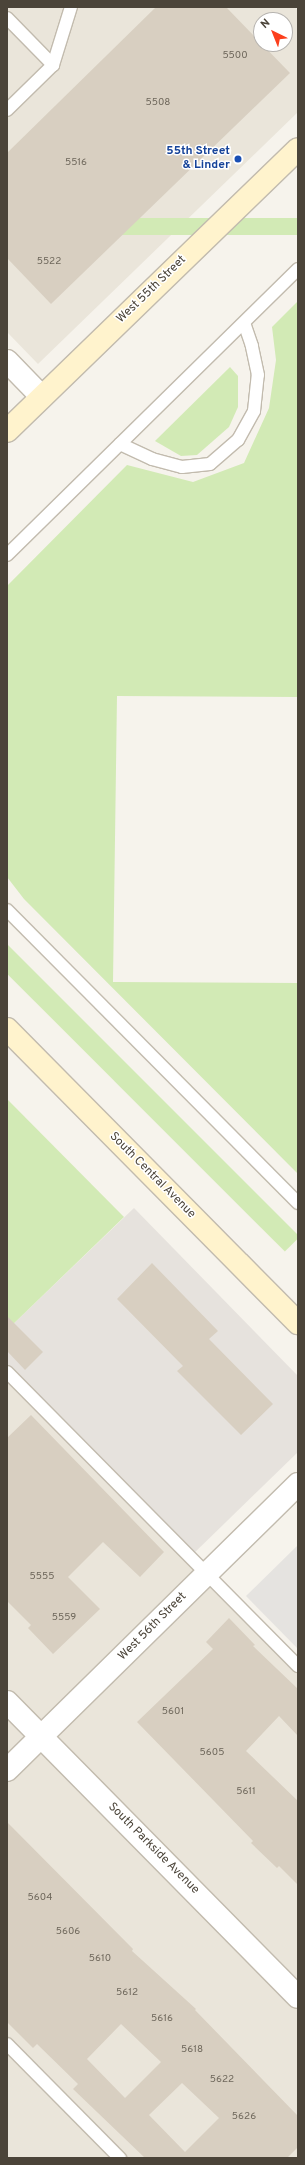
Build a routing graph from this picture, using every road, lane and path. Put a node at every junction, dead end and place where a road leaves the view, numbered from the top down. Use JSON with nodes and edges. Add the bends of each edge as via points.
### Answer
{"nodes":[{"id":1,"x":71,"y":7,"type":"edge"},
{"id":2,"x":7,"y":18,"type":"edge"},
{"id":3,"x":53,"y":65,"type":"junction"},
{"id":4,"x":7,"y":110,"type":"edge"},
{"id":5,"x":298,"y":149,"type":"edge"},
{"id":6,"x":298,"y":269,"type":"edge"},
{"id":7,"x":244,"y":322,"type":"junction"},
{"id":8,"x":7,"y":361,"type":"edge"},
{"id":9,"x":42,"y":397,"type":"junction"},
{"id":10,"x":7,"y":431,"type":"edge"},
{"id":11,"x":120,"y":444,"type":"junction"},
{"id":12,"x":7,"y":555,"type":"edge"},
{"id":13,"x":7,"y":910,"type":"edge"},
{"id":14,"x":7,"y":1029,"type":"edge"},
{"id":15,"x":298,"y":1204,"type":"edge"},
{"id":16,"x":298,"y":1323,"type":"edge"},
{"id":17,"x":7,"y":1372,"type":"edge"},
{"id":18,"x":298,"y":1484,"type":"edge"},
{"id":19,"x":207,"y":1574,"type":"junction"},
{"id":20,"x":298,"y":1666,"type":"edge"},
{"id":21,"x":7,"y":1702,"type":"edge"},
{"id":22,"x":42,"y":1737,"type":"junction"},
{"id":23,"x":7,"y":1770,"type":"edge"},
{"id":24,"x":298,"y":1997,"type":"edge"},
{"id":25,"x":7,"y":2044,"type":"edge"},
{"id":26,"x":120,"y":2158,"type":"edge"}],
"edges":[{"from":1,"to":3,"type":"lane"},
{"from":2,"to":3,"type":"lane"},
{"from":3,"to":4,"type":"lane"},
{"from":5,"to":9,"type":"main road","name":"West 55th Street"},
{"from":6,"to":7,"type":"lane"},
{"from":7,"to":11,"type":"lane"},
{"from":7,"to":11,"type":"lane","via":[[258,375],[254,411],[238,440],[210,464],[182,467],[152,459]]},
{"from":8,"to":9,"type":"street"},
{"from":9,"to":10,"type":"main road","name":"West 55th Street"},
{"from":11,"to":12,"type":"lane"},
{"from":13,"to":15,"type":"lane"},
{"from":14,"to":16,"type":"main road","name":"South Central Avenue"},
{"from":17,"to":19,"type":"lane"},
{"from":18,"to":19,"type":"street","name":"West 56th Street"},
{"from":19,"to":20,"type":"lane"},
{"from":19,"to":22,"type":"street","name":"West 56th Street"},
{"from":21,"to":22,"type":"street","name":"South Parkside Avenue"},
{"from":22,"to":23,"type":"street","name":"West 56th Street"},
{"from":22,"to":24,"type":"street","name":"South Parkside Avenue"},
{"from":25,"to":26,"type":"lane"}]}
